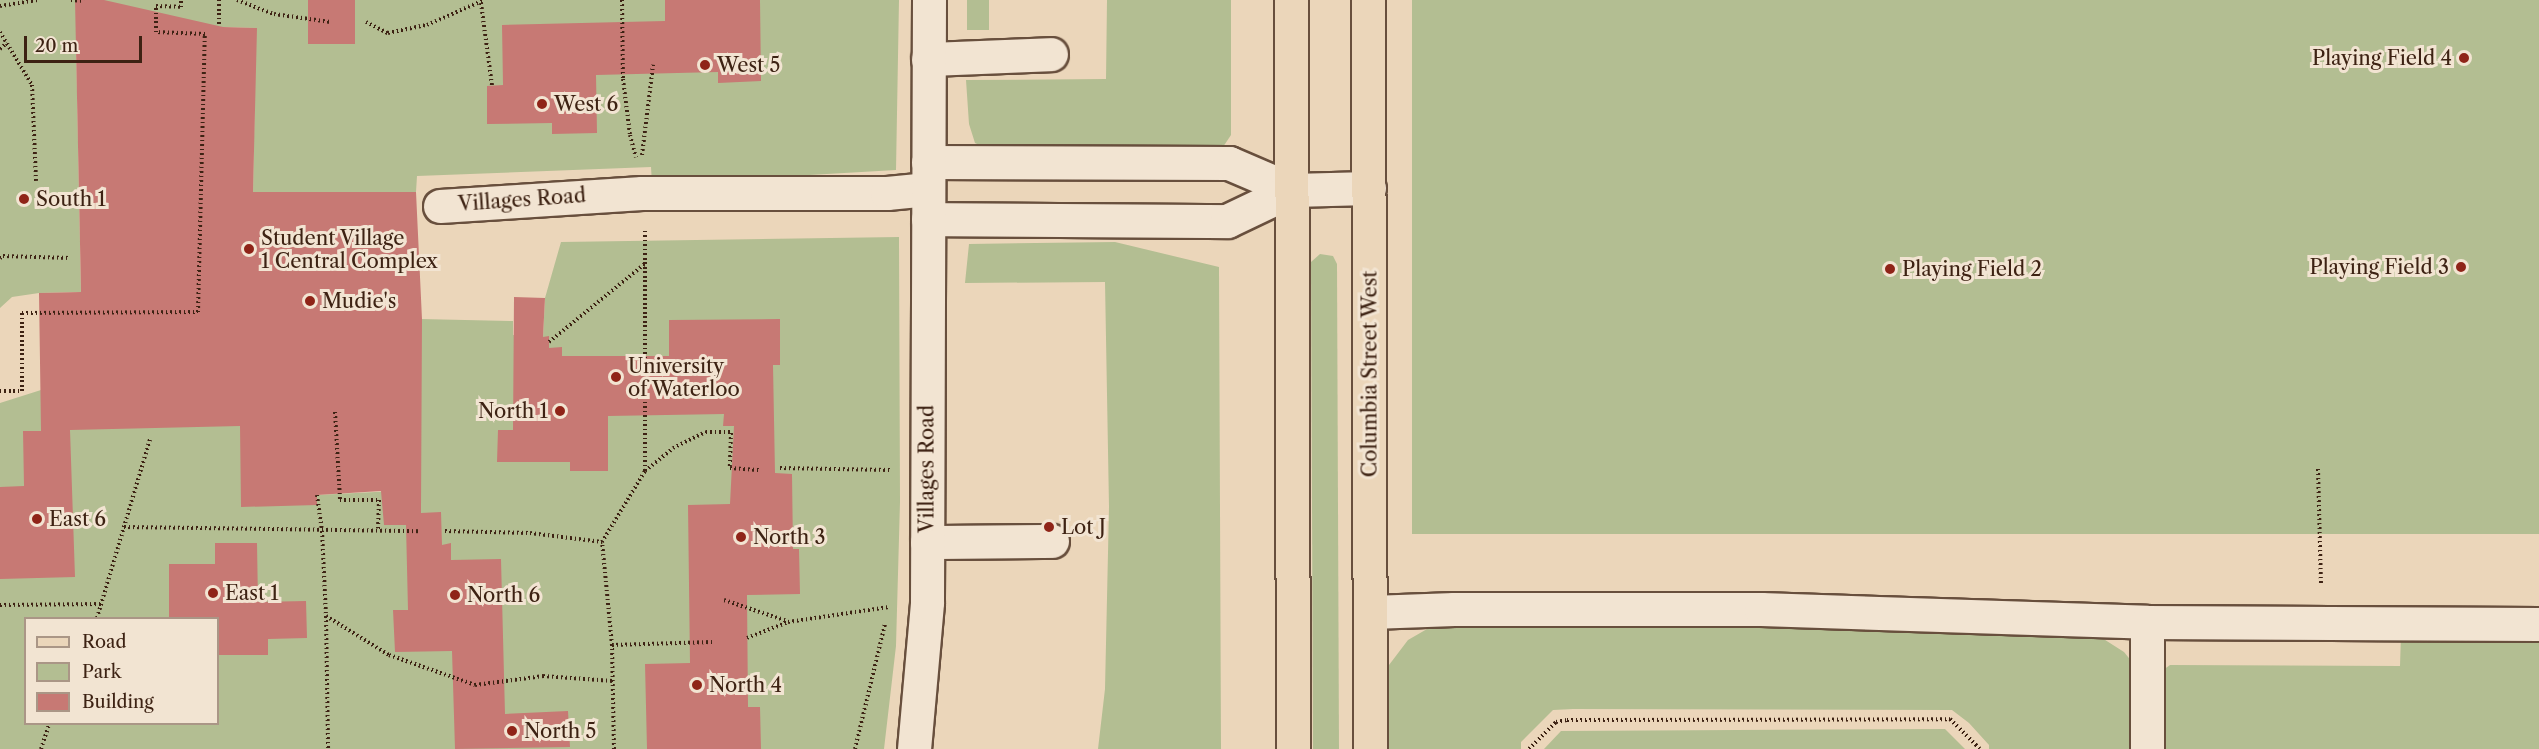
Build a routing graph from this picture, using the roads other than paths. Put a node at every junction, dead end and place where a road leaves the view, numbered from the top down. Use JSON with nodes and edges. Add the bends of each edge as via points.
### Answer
{"nodes":[{"id":1,"x":929,"y":0,"type":"edge"},
{"id":2,"x":1291,"y":0,"type":"edge"},
{"id":3,"x":1368,"y":0,"type":"edge"},
{"id":4,"x":1051,"y":54,"type":"dead end"},
{"id":5,"x":928,"y":59,"type":"junction"},
{"id":6,"x":1369,"y":188,"type":"junction"},
{"id":7,"x":928,"y":190,"type":"junction"},
{"id":8,"x":1292,"y":190,"type":"junction"},
{"id":9,"x":440,"y":206,"type":"dead end"},
{"id":10,"x":1052,"y":541,"type":"dead end"},
{"id":11,"x":927,"y":542,"type":"junction"},
{"id":12,"x":1371,"y":612,"type":"junction"},
{"id":13,"x":2147,"y":622,"type":"junction"},
{"id":14,"x":2539,"y":624,"type":"edge"},
{"id":15,"x":914,"y":749,"type":"edge"},
{"id":16,"x":1293,"y":749,"type":"edge"},
{"id":17,"x":1370,"y":749,"type":"edge"},
{"id":18,"x":2147,"y":749,"type":"edge"}],
"edges":[{"from":1,"to":5,"type":"lane","name":"Villages Road"},
{"from":2,"to":8,"type":"main road"},
{"from":3,"to":6,"type":"main road","name":"Columbia Street West"},
{"from":4,"to":5,"type":"lane"},
{"from":5,"to":7,"type":"lane","name":"Villages Road"},
{"from":6,"to":8,"type":"lane"},
{"from":6,"to":12,"type":"main road","name":"Columbia Street West"},
{"from":7,"to":8,"type":"lane","via":[[1229,163]]},
{"from":7,"to":8,"type":"lane","via":[[1227,221]]},
{"from":7,"to":9,"type":"lane","name":"Villages Road","via":[[886,193],[642,186]]},
{"from":7,"to":11,"type":"lane","name":"Villages Road"},
{"from":8,"to":16,"type":"main road"},
{"from":10,"to":11,"type":"lane"},
{"from":11,"to":15,"type":"lane","name":"Villages Road","via":[[927,602]]},
{"from":12,"to":13,"type":"lane","via":[[1761,609]]},
{"from":12,"to":17,"type":"main road","name":"Columbia Street West"},
{"from":13,"to":14,"type":"lane"},
{"from":13,"to":18,"type":"lane"}]}
